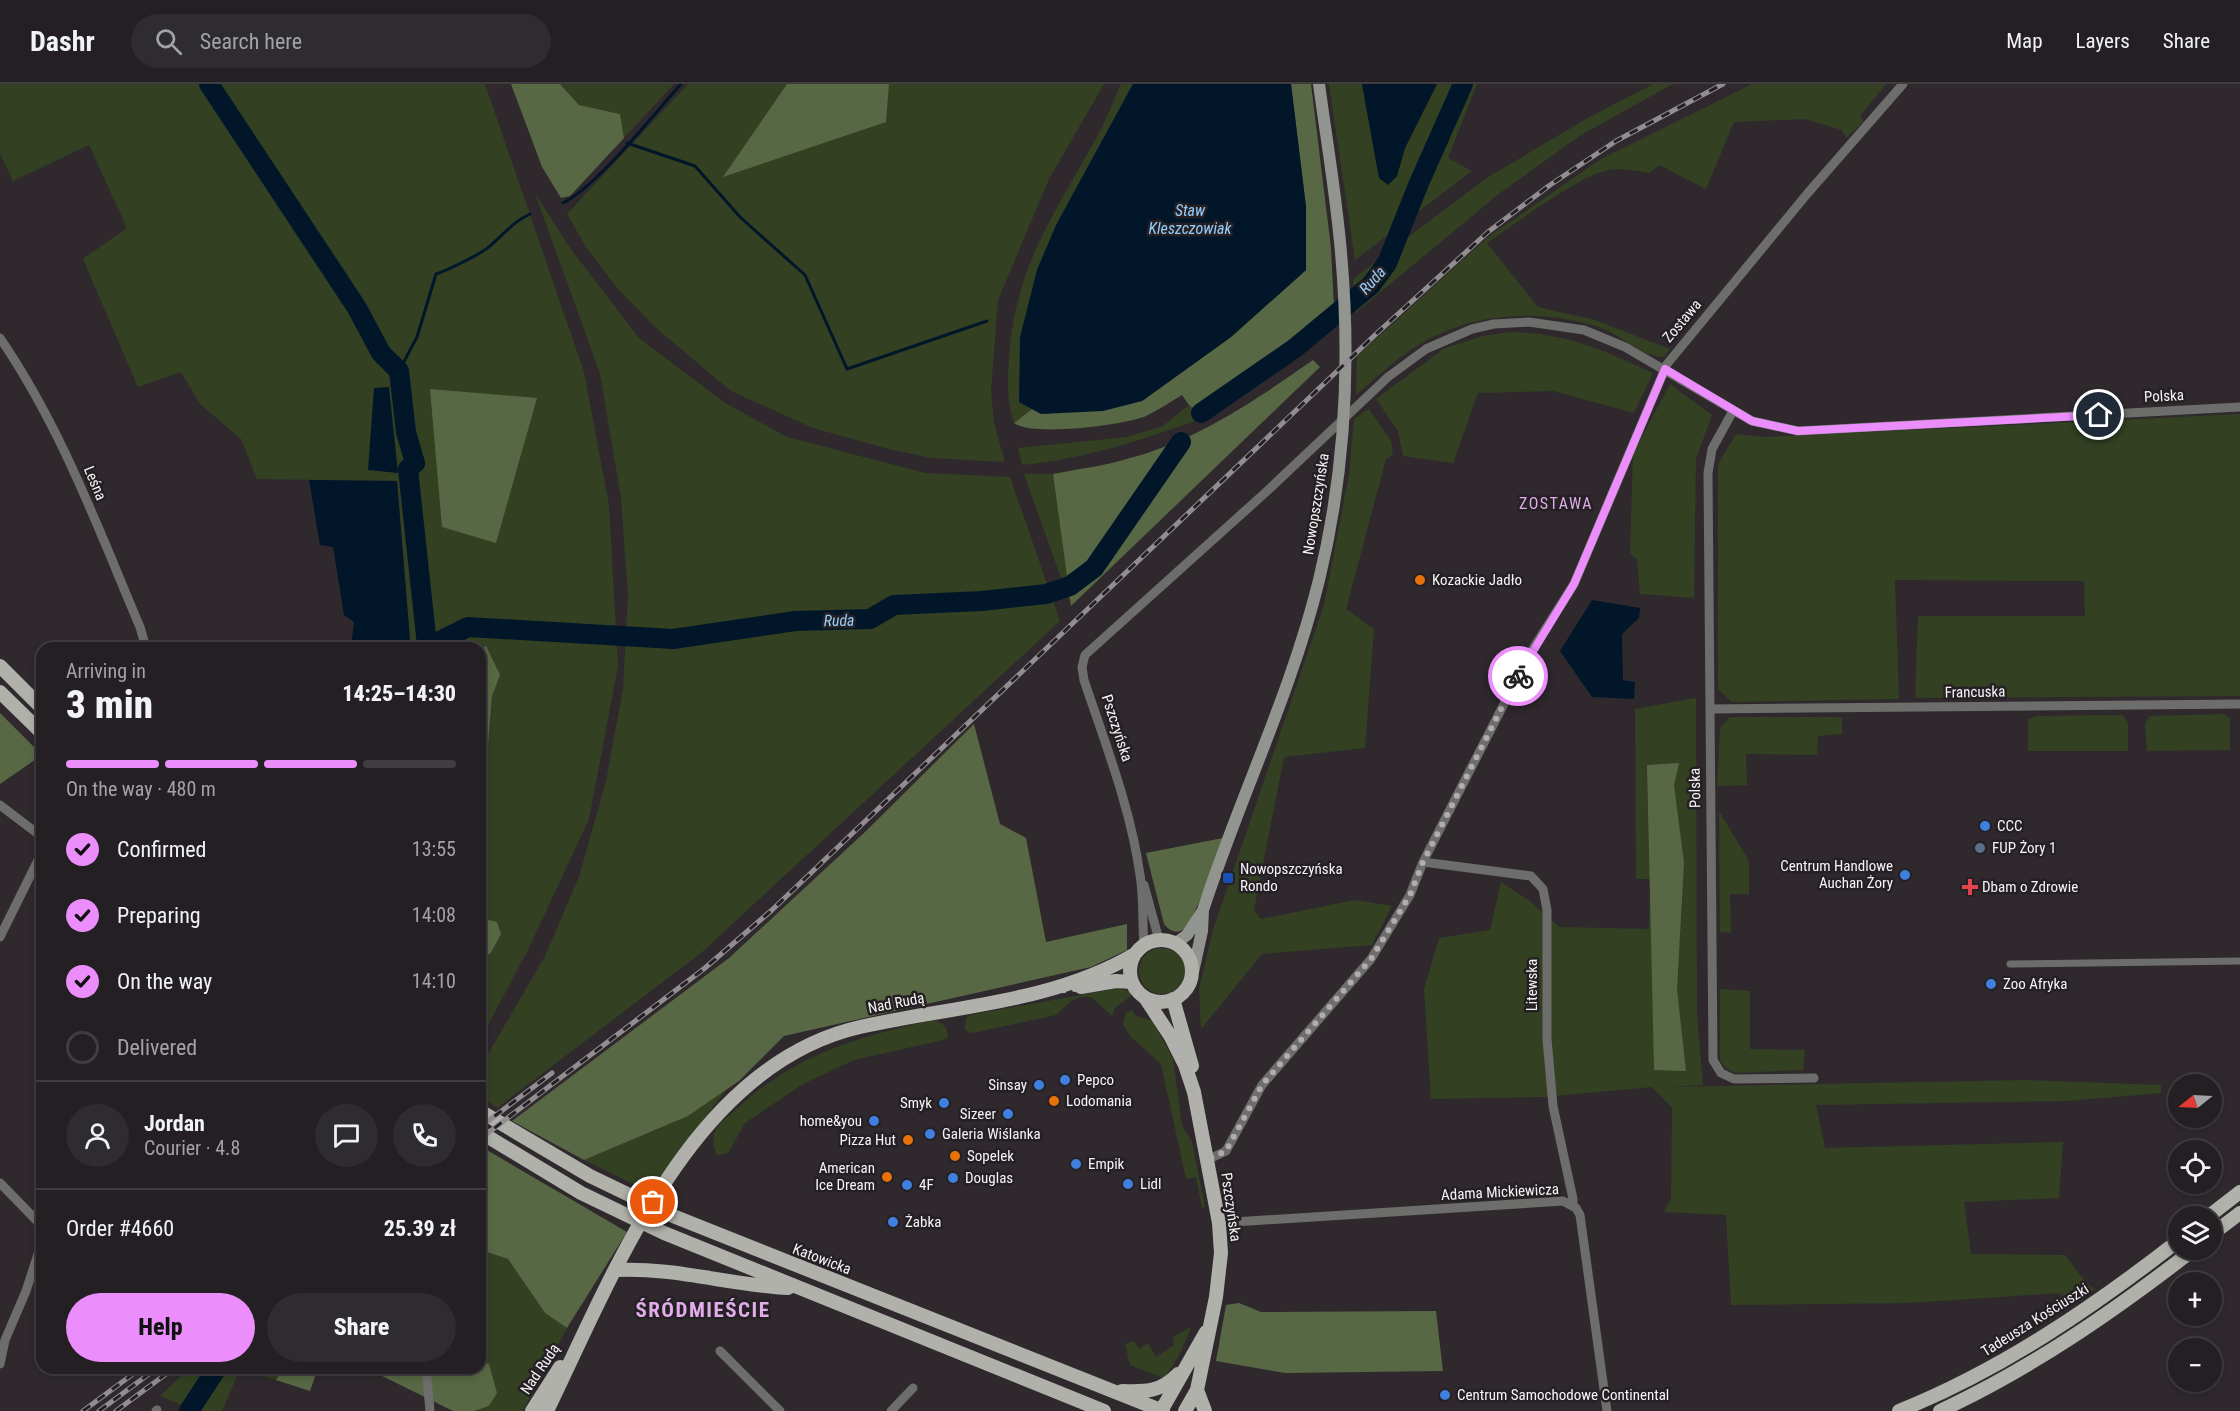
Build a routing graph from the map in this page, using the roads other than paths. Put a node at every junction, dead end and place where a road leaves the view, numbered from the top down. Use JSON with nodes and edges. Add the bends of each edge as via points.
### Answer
{"nodes":[{"id":1,"x":1319,"y":84,"type":"edge"},
{"id":2,"x":1903,"y":84,"type":"edge"},
{"id":3,"x":0,"y":338,"type":"edge"},
{"id":4,"x":1665,"y":369,"type":"junction"},
{"id":5,"x":2240,"y":407,"type":"edge"},
{"id":6,"x":1733,"y":411,"type":"junction"},
{"id":7,"x":144,"y":642,"type":"edge"},
{"id":8,"x":1083,"y":658,"type":"joint"},
{"id":9,"x":0,"y":666,"type":"edge"},
{"id":10,"x":0,"y":692,"type":"edge"},
{"id":11,"x":36,"y":702,"type":"edge"},
{"id":12,"x":2240,"y":704,"type":"edge"},
{"id":13,"x":1710,"y":709,"type":"junction"},
{"id":14,"x":36,"y":727,"type":"edge"},
{"id":15,"x":0,"y":805,"type":"edge"},
{"id":16,"x":36,"y":832,"type":"edge"},
{"id":17,"x":1423,"y":862,"type":"junction"},
{"id":18,"x":36,"y":864,"type":"edge"},
{"id":19,"x":1141,"y":877,"type":"junction"},
{"id":20,"x":1203,"y":910,"type":"junction"},
{"id":21,"x":0,"y":936,"type":"edge"},
{"id":22,"x":1159,"y":940,"type":"junction"},
{"id":23,"x":1176,"y":943,"type":"junction"},
{"id":24,"x":1140,"y":949,"type":"junction"},
{"id":25,"x":2240,"y":961,"type":"edge"},
{"id":26,"x":2010,"y":964,"type":"dead end"},
{"id":27,"x":1193,"y":972,"type":"junction"},
{"id":28,"x":1132,"y":982,"type":"junction"},
{"id":29,"x":1053,"y":990,"type":"junction"},
{"id":30,"x":1146,"y":999,"type":"junction"},
{"id":31,"x":1173,"y":999,"type":"junction"},
{"id":32,"x":1814,"y":1078,"type":"dead end"},
{"id":33,"x":1194,"y":1092,"type":"junction"},
{"id":34,"x":486,"y":1115,"type":"edge"},
{"id":35,"x":486,"y":1136,"type":"edge"},
{"id":36,"x":1207,"y":1160,"type":"junction"},
{"id":37,"x":0,"y":1183,"type":"edge"},
{"id":38,"x":2240,"y":1192,"type":"edge"},
{"id":39,"x":1573,"y":1206,"type":"junction"},
{"id":40,"x":2222,"y":1206,"type":"edge"},
{"id":41,"x":2240,"y":1213,"type":"edge"},
{"id":42,"x":36,"y":1220,"type":"edge"},
{"id":43,"x":1219,"y":1223,"type":"junction"},
{"id":44,"x":2222,"y":1227,"type":"edge"},
{"id":45,"x":2168,"y":1248,"type":"edge"},
{"id":46,"x":36,"y":1259,"type":"edge"},
{"id":47,"x":2179,"y":1260,"type":"edge"},
{"id":48,"x":616,"y":1270,"type":"junction"},
{"id":49,"x":799,"y":1289,"type":"junction"},
{"id":50,"x":1209,"y":1326,"type":"junction"},
{"id":51,"x":576,"y":1345,"type":"junction"},
{"id":52,"x":720,"y":1351,"type":"dead end"},
{"id":53,"x":0,"y":1364,"type":"edge"},
{"id":54,"x":1188,"y":1364,"type":"junction"},
{"id":55,"x":427,"y":1374,"type":"edge"},
{"id":56,"x":913,"y":1388,"type":"dead end"},
{"id":57,"x":1109,"y":1390,"type":"junction"},
{"id":58,"x":1197,"y":1390,"type":"junction"},
{"id":59,"x":430,"y":1411,"type":"edge"},
{"id":60,"x":532,"y":1411,"type":"edge"},
{"id":61,"x":547,"y":1411,"type":"edge"},
{"id":62,"x":780,"y":1411,"type":"edge"},
{"id":63,"x":891,"y":1411,"type":"edge"},
{"id":64,"x":1104,"y":1411,"type":"edge"},
{"id":65,"x":1162,"y":1411,"type":"edge"},
{"id":66,"x":1185,"y":1411,"type":"edge"},
{"id":67,"x":1205,"y":1411,"type":"edge"},
{"id":68,"x":1607,"y":1411,"type":"edge"},
{"id":69,"x":1899,"y":1411,"type":"edge"},
{"id":70,"x":1940,"y":1411,"type":"edge"}],
"edges":[{"from":1,"to":20,"type":"main road","name":"Nowopszczyńska","via":[[1340,240],[1346,356],[1339,461],[1319,579],[1303,636]]},
{"from":2,"to":4,"type":"street","name":"Zostawa","via":[[1807,194]]},
{"from":3,"to":7,"type":"street","name":"Leśna","via":[[56,430]]},
{"from":4,"to":6,"type":"street","name":"Polska"},
{"from":4,"to":8,"type":"street","name":"Polska","via":[[1607,338],[1551,323],[1494,324],[1437,343],[1382,381]]},
{"from":4,"to":17,"type":"street","name":"Zostawa","via":[[1574,584],[1529,655]]},
{"from":5,"to":6,"type":"street","name":"Polska","via":[[1817,431],[1776,428]]},
{"from":6,"to":13,"type":"street","name":"Polska","via":[[1712,448],[1708,473]]},
{"from":8,"to":19,"type":"street","name":"Pszczyńska","via":[[1084,680],[1123,802]]},
{"from":9,"to":11,"type":"main road"},
{"from":10,"to":14,"type":"main road"},
{"from":12,"to":13,"type":"street","name":"Francuska"},
{"from":13,"to":32,"type":"street","name":"Polska","via":[[1714,1065],[1734,1079]]},
{"from":15,"to":16,"type":"street"},
{"from":17,"to":36,"type":"street","name":"Zostawa","via":[[1410,895],[1371,959],[1262,1085],[1226,1151]]},
{"from":17,"to":39,"type":"street","name":"Litewska","via":[[1531,876],[1543,889],[1547,910],[1546,1039],[1553,1106]]},
{"from":18,"to":21,"type":"street"},
{"from":19,"to":22,"type":"street","name":"Pszczyńska"},
{"from":19,"to":24,"type":"street","name":"Pszczyńska"},
{"from":20,"to":23,"type":"main road","name":"Nowopszczyńska","via":[[1187,935]]},
{"from":20,"to":27,"type":"main road","name":"Nowopszczyńska"},
{"from":22,"to":23,"type":"main road"},
{"from":22,"to":24,"type":"main road"},
{"from":23,"to":27,"type":"main road","via":[[1188,955]]},
{"from":24,"to":28,"type":"main road","via":[[1131,965]]},
{"from":24,"to":29,"type":"main road","name":"Nad Rudą","via":[[1101,973]]},
{"from":25,"to":26,"type":"street"},
{"from":27,"to":31,"type":"main road","via":[[1187,988]]},
{"from":28,"to":29,"type":"main road","name":"Nad Rudą"},
{"from":28,"to":30,"type":"main road"},
{"from":29,"to":48,"type":"main road","name":"Nad Rudą","via":[[858,1027],[781,1062],[738,1093],[688,1148],[664,1182]]},
{"from":30,"to":31,"type":"main road"},
{"from":30,"to":33,"type":"main road","name":"Pszczyńska","via":[[1171,1037]]},
{"from":31,"to":33,"type":"main road","name":"Pszczyńska","via":[[1192,1063]]},
{"from":33,"to":36,"type":"main road","name":"Pszczyńska"},
{"from":34,"to":57,"type":"main road","name":"Katowicka","via":[[629,1196],[673,1216]]},
{"from":35,"to":49,"type":"main road","via":[[621,1213]]},
{"from":36,"to":43,"type":"main road","name":"Pszczyńska"},
{"from":37,"to":42,"type":"street"},
{"from":38,"to":40,"type":"main road"},
{"from":39,"to":43,"type":"street","name":"Adama Mickiewicza","via":[[1563,1202]]},
{"from":39,"to":68,"type":"street","name":"Adama Mickiewicza","via":[[1580,1215]]},
{"from":41,"to":44,"type":"main road"},
{"from":43,"to":50,"type":"main road","name":"Pszczyńska","via":[[1219,1281]]},
{"from":45,"to":69,"type":"main road","name":"Tadeusza Kościuszki","via":[[2023,1350]]},
{"from":46,"to":53,"type":"street"},
{"from":47,"to":70,"type":"main road","via":[[2030,1365]]},
{"from":48,"to":49,"type":"main road","via":[[646,1270],[757,1287]]},
{"from":48,"to":51,"type":"main road","name":"Nad Rudą"},
{"from":49,"to":64,"type":"main road"},
{"from":50,"to":54,"type":"main road","name":"Pszczyńska"},
{"from":50,"to":58,"type":"main road","name":"Pszczyńska"},
{"from":51,"to":60,"type":"main road","name":"Nad Rudą"},
{"from":51,"to":61,"type":"main road","name":"Nad Rudą"},
{"from":52,"to":62,"type":"street"},
{"from":54,"to":57,"type":"main road","via":[[1171,1381],[1153,1391]]},
{"from":54,"to":65,"type":"main road","name":"Pszczyńska"},
{"from":55,"to":59,"type":"street"},
{"from":56,"to":63,"type":"street"},
{"from":57,"to":65,"type":"main road","name":"Katowicka"},
{"from":58,"to":66,"type":"main road","name":"Pszczyńska"},
{"from":58,"to":67,"type":"main road"}]}
